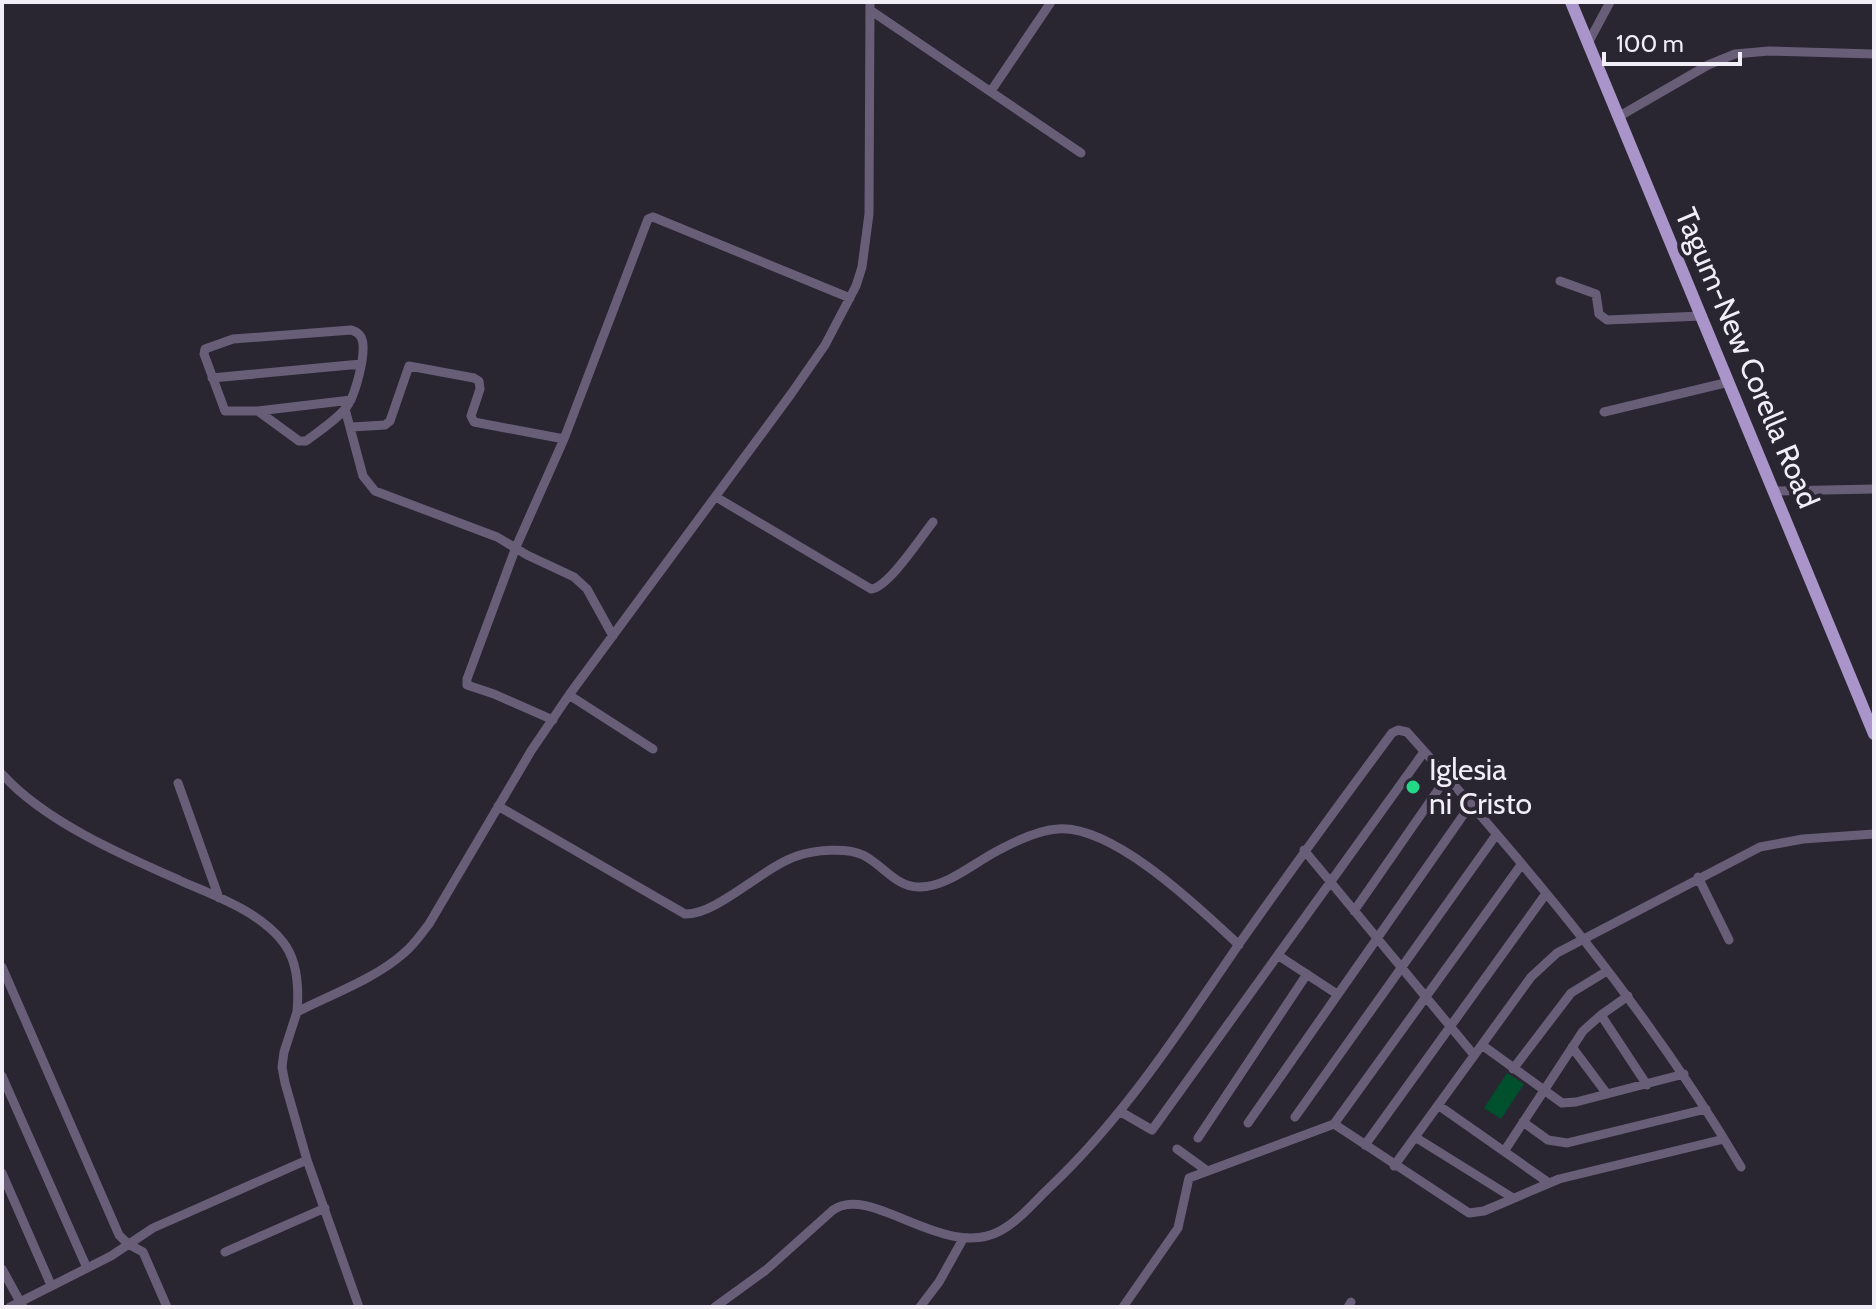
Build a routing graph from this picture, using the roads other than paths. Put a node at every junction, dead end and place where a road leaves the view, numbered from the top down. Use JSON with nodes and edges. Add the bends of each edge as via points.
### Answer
{"nodes":[{"id":1,"x":1051,"y":2,"type":"edge"},
{"id":2,"x":1571,"y":2,"type":"edge"},
{"id":3,"x":1610,"y":2,"type":"edge"},
{"id":4,"x":870,"y":6,"type":"edge"},
{"id":5,"x":1588,"y":43,"type":"junction"},
{"id":6,"x":1874,"y":54,"type":"edge"},
{"id":7,"x":991,"y":91,"type":"junction"},
{"id":8,"x":1618,"y":117,"type":"junction"},
{"id":9,"x":1081,"y":153,"type":"dead end"},
{"id":10,"x":1560,"y":281,"type":"dead end"},
{"id":11,"x":850,"y":298,"type":"junction"},
{"id":12,"x":1702,"y":316,"type":"junction"},
{"id":13,"x":361,"y":364,"type":"junction"},
{"id":14,"x":212,"y":378,"type":"junction"},
{"id":15,"x":1729,"y":382,"type":"junction"},
{"id":16,"x":348,"y":404,"type":"junction"},
{"id":17,"x":258,"y":411,"type":"junction"},
{"id":18,"x":1604,"y":412,"type":"dead end"},
{"id":19,"x":352,"y":427,"type":"junction"},
{"id":20,"x":564,"y":439,"type":"junction"},
{"id":21,"x":1874,"y":489,"type":"edge"},
{"id":22,"x":1774,"y":491,"type":"junction"},
{"id":23,"x":716,"y":497,"type":"junction"},
{"id":24,"x":933,"y":522,"type":"dead end"},
{"id":25,"x":516,"y":547,"type":"junction"},
{"id":26,"x":613,"y":636,"type":"junction"},
{"id":27,"x":569,"y":695,"type":"junction"},
{"id":28,"x":553,"y":720,"type":"junction"},
{"id":29,"x":1874,"y":734,"type":"edge"},
{"id":30,"x":653,"y":749,"type":"dead end"},
{"id":31,"x":1424,"y":752,"type":"junction"},
{"id":32,"x":2,"y":774,"type":"edge"},
{"id":33,"x":1447,"y":777,"type":"junction"},
{"id":34,"x":178,"y":783,"type":"dead end"},
{"id":35,"x":11,"y":784,"type":"junction"},
{"id":36,"x":2,"y":793,"type":"edge"},
{"id":37,"x":1471,"y":804,"type":"junction"},
{"id":38,"x":498,"y":806,"type":"junction"},
{"id":39,"x":1874,"y":834,"type":"edge"},
{"id":40,"x":1496,"y":835,"type":"junction"},
{"id":41,"x":1304,"y":850,"type":"junction"},
{"id":42,"x":1521,"y":865,"type":"junction"},
{"id":43,"x":1698,"y":877,"type":"junction"},
{"id":44,"x":1331,"y":882,"type":"junction"},
{"id":45,"x":1545,"y":895,"type":"junction"},
{"id":46,"x":219,"y":898,"type":"junction"},
{"id":47,"x":1354,"y":911,"type":"junction"},
{"id":48,"x":1377,"y":938,"type":"junction"},
{"id":49,"x":1581,"y":939,"type":"junction"},
{"id":50,"x":1729,"y":940,"type":"dead end"},
{"id":51,"x":1239,"y":945,"type":"junction"},
{"id":52,"x":1279,"y":956,"type":"junction"},
{"id":53,"x":2,"y":967,"type":"edge"},
{"id":54,"x":1402,"y":968,"type":"junction"},
{"id":55,"x":1607,"y":971,"type":"junction"},
{"id":56,"x":1307,"y":974,"type":"junction"},
{"id":57,"x":1337,"y":994,"type":"junction"},
{"id":58,"x":1628,"y":996,"type":"junction"},
{"id":59,"x":1426,"y":997,"type":"junction"},
{"id":60,"x":297,"y":1012,"type":"junction"},
{"id":61,"x":1601,"y":1015,"type":"junction"},
{"id":62,"x":1450,"y":1026,"type":"junction"},
{"id":63,"x":1482,"y":1045,"type":"junction"},
{"id":64,"x":1572,"y":1047,"type":"junction"},
{"id":65,"x":1474,"y":1055,"type":"junction"},
{"id":66,"x":1513,"y":1069,"type":"junction"},
{"id":67,"x":1684,"y":1074,"type":"junction"},
{"id":68,"x":2,"y":1076,"type":"edge"},
{"id":69,"x":1647,"y":1085,"type":"junction"},
{"id":70,"x":1542,"y":1091,"type":"junction"},
{"id":71,"x":1607,"y":1094,"type":"junction"},
{"id":72,"x":1438,"y":1105,"type":"junction"},
{"id":73,"x":1706,"y":1109,"type":"junction"},
{"id":74,"x":1121,"y":1112,"type":"junction"},
{"id":75,"x":1295,"y":1117,"type":"dead end"},
{"id":76,"x":1523,"y":1122,"type":"junction"},
{"id":77,"x":1248,"y":1123,"type":"dead end"},
{"id":78,"x":1334,"y":1124,"type":"junction"},
{"id":79,"x":1415,"y":1137,"type":"junction"},
{"id":80,"x":1198,"y":1138,"type":"dead end"},
{"id":81,"x":1724,"y":1139,"type":"junction"},
{"id":82,"x":1365,"y":1145,"type":"junction"},
{"id":83,"x":1177,"y":1149,"type":"dead end"},
{"id":84,"x":1505,"y":1150,"type":"junction"},
{"id":85,"x":307,"y":1160,"type":"junction"},
{"id":86,"x":1394,"y":1166,"type":"junction"},
{"id":87,"x":1741,"y":1167,"type":"dead end"},
{"id":88,"x":1206,"y":1170,"type":"junction"},
{"id":89,"x":2,"y":1173,"type":"edge"},
{"id":90,"x":1549,"y":1183,"type":"junction"},
{"id":91,"x":1513,"y":1198,"type":"junction"},
{"id":92,"x":325,"y":1208,"type":"junction"},
{"id":93,"x":963,"y":1239,"type":"junction"},
{"id":94,"x":128,"y":1244,"type":"junction"},
{"id":95,"x":225,"y":1252,"type":"dead end"},
{"id":96,"x":87,"y":1268,"type":"junction"},
{"id":97,"x":2,"y":1269,"type":"edge"},
{"id":98,"x":51,"y":1285,"type":"junction"},
{"id":99,"x":18,"y":1305,"type":"edge"},
{"id":100,"x":167,"y":1307,"type":"edge"},
{"id":101,"x":359,"y":1307,"type":"edge"},
{"id":102,"x":715,"y":1307,"type":"edge"},
{"id":103,"x":920,"y":1307,"type":"edge"},
{"id":104,"x":1123,"y":1307,"type":"edge"}],
"edges":[{"from":1,"to":7,"type":"street"},
{"from":2,"to":5,"type":"main road","name":"Tagum-New Corella Road"},
{"from":3,"to":5,"type":"street"},
{"from":4,"to":7,"type":"street"},
{"from":4,"to":11,"type":"street","via":[[869,214],[862,267]]},
{"from":5,"to":8,"type":"main road","name":"Tagum-New Corella Road"},
{"from":6,"to":8,"type":"street","via":[[1735,54]]},
{"from":7,"to":9,"type":"street"},
{"from":8,"to":12,"type":"main road","name":"Tagum-New Corella Road"},
{"from":10,"to":12,"type":"street","via":[[1596,294],[1599,314],[1607,320]]},
{"from":11,"to":20,"type":"street","via":[[649,218]]},
{"from":11,"to":23,"type":"street","via":[[825,345]]},
{"from":12,"to":15,"type":"main road","name":"Tagum-New Corella Road"},
{"from":13,"to":14,"type":"street"},
{"from":13,"to":14,"type":"street","via":[[363,342],[351,330],[233,339],[205,349]]},
{"from":13,"to":16,"type":"street"},
{"from":14,"to":17,"type":"street","via":[[225,411]]},
{"from":15,"to":18,"type":"street"},
{"from":15,"to":22,"type":"main road","name":"Tagum-New Corella Road"},
{"from":16,"to":17,"type":"street"},
{"from":16,"to":17,"type":"street","via":[[303,442]]},
{"from":16,"to":19,"type":"street"},
{"from":19,"to":20,"type":"street","via":[[390,421],[409,366],[479,381],[474,422]]},
{"from":19,"to":25,"type":"street","via":[[363,476],[375,491]]},
{"from":20,"to":25,"type":"street"},
{"from":21,"to":22,"type":"street"},
{"from":22,"to":29,"type":"main road","name":"Tagum-New Corella Road"},
{"from":23,"to":24,"type":"street","via":[[871,589],[888,579]]},
{"from":23,"to":26,"type":"street"},
{"from":25,"to":26,"type":"street","via":[[581,582]]},
{"from":25,"to":28,"type":"street","via":[[467,685]]},
{"from":26,"to":27,"type":"street"},
{"from":27,"to":28,"type":"street"},
{"from":27,"to":30,"type":"street"},
{"from":28,"to":38,"type":"street"},
{"from":31,"to":33,"type":"street"},
{"from":31,"to":41,"type":"street","via":[[1407,732],[1394,731]]},
{"from":31,"to":44,"type":"street"},
{"from":32,"to":35,"type":"street"},
{"from":33,"to":37,"type":"street"},
{"from":33,"to":47,"type":"street"},
{"from":34,"to":46,"type":"street"},
{"from":35,"to":36,"type":"street"},
{"from":35,"to":46,"type":"street","via":[[57,819]]},
{"from":37,"to":40,"type":"street"},
{"from":37,"to":48,"type":"street"},
{"from":38,"to":51,"type":"street","via":[[685,914],[711,907],[797,856],[853,851],[896,880],[923,888],[1024,839],[1074,829],[1151,869]]},
{"from":38,"to":60,"type":"street","via":[[413,945],[367,977]]},
{"from":39,"to":43,"type":"street","via":[[1770,844]]},
{"from":40,"to":42,"type":"street"},
{"from":40,"to":54,"type":"street"},
{"from":41,"to":44,"type":"street"},
{"from":41,"to":51,"type":"street"},
{"from":42,"to":45,"type":"street"},
{"from":42,"to":59,"type":"street"},
{"from":43,"to":49,"type":"street"},
{"from":43,"to":50,"type":"street"},
{"from":44,"to":47,"type":"street"},
{"from":44,"to":52,"type":"street"},
{"from":45,"to":49,"type":"street"},
{"from":45,"to":62,"type":"street"},
{"from":46,"to":60,"type":"street","via":[[265,924],[284,943],[299,991]]},
{"from":47,"to":48,"type":"street"},
{"from":48,"to":54,"type":"street"},
{"from":48,"to":57,"type":"street"},
{"from":49,"to":55,"type":"street"},
{"from":49,"to":63,"type":"street","via":[[1542,964]]},
{"from":51,"to":74,"type":"street"},
{"from":52,"to":56,"type":"street"},
{"from":52,"to":74,"type":"street","via":[[1152,1130]]},
{"from":53,"to":94,"type":"street","via":[[119,1235]]},
{"from":54,"to":59,"type":"street"},
{"from":54,"to":75,"type":"street"},
{"from":55,"to":58,"type":"street"},
{"from":55,"to":66,"type":"street","via":[[1571,993]]},
{"from":56,"to":57,"type":"street"},
{"from":56,"to":80,"type":"street"},
{"from":57,"to":77,"type":"street"},
{"from":58,"to":61,"type":"street"},
{"from":58,"to":67,"type":"street"},
{"from":59,"to":62,"type":"street"},
{"from":59,"to":78,"type":"street"},
{"from":60,"to":85,"type":"street","via":[[282,1067]]},
{"from":61,"to":64,"type":"street"},
{"from":61,"to":69,"type":"street"},
{"from":62,"to":65,"type":"street"},
{"from":62,"to":82,"type":"street"},
{"from":63,"to":65,"type":"street"},
{"from":63,"to":66,"type":"street"},
{"from":64,"to":70,"type":"street"},
{"from":64,"to":71,"type":"street"},
{"from":65,"to":72,"type":"street"},
{"from":66,"to":70,"type":"street"},
{"from":67,"to":69,"type":"street"},
{"from":67,"to":73,"type":"street"},
{"from":68,"to":96,"type":"street"},
{"from":69,"to":71,"type":"street"},
{"from":70,"to":71,"type":"street","via":[[1567,1103]]},
{"from":70,"to":76,"type":"street"},
{"from":72,"to":79,"type":"street"},
{"from":72,"to":84,"type":"street"},
{"from":73,"to":76,"type":"street","via":[[1567,1143],[1548,1140]]},
{"from":73,"to":81,"type":"street"},
{"from":74,"to":93,"type":"street","via":[[1018,1218],[998,1232]]},
{"from":76,"to":84,"type":"street"},
{"from":78,"to":82,"type":"street"},
{"from":78,"to":88,"type":"street"},
{"from":79,"to":86,"type":"street"},
{"from":79,"to":91,"type":"street"},
{"from":81,"to":87,"type":"street"},
{"from":81,"to":90,"type":"street"},
{"from":82,"to":86,"type":"street"},
{"from":83,"to":88,"type":"street"},
{"from":84,"to":90,"type":"street"},
{"from":85,"to":92,"type":"street"},
{"from":85,"to":94,"type":"street"},
{"from":86,"to":91,"type":"street","via":[[1469,1213]]},
{"from":88,"to":104,"type":"street","via":[[1189,1178],[1178,1228]]},
{"from":89,"to":98,"type":"street"},
{"from":90,"to":91,"type":"street"},
{"from":92,"to":95,"type":"street"},
{"from":92,"to":101,"type":"street"},
{"from":93,"to":102,"type":"street","via":[[846,1203]]},
{"from":93,"to":103,"type":"street"},
{"from":94,"to":96,"type":"street"},
{"from":94,"to":100,"type":"street","via":[[143,1252]]},
{"from":96,"to":98,"type":"street"},
{"from":97,"to":99,"type":"street"},
{"from":98,"to":99,"type":"street"}]}
